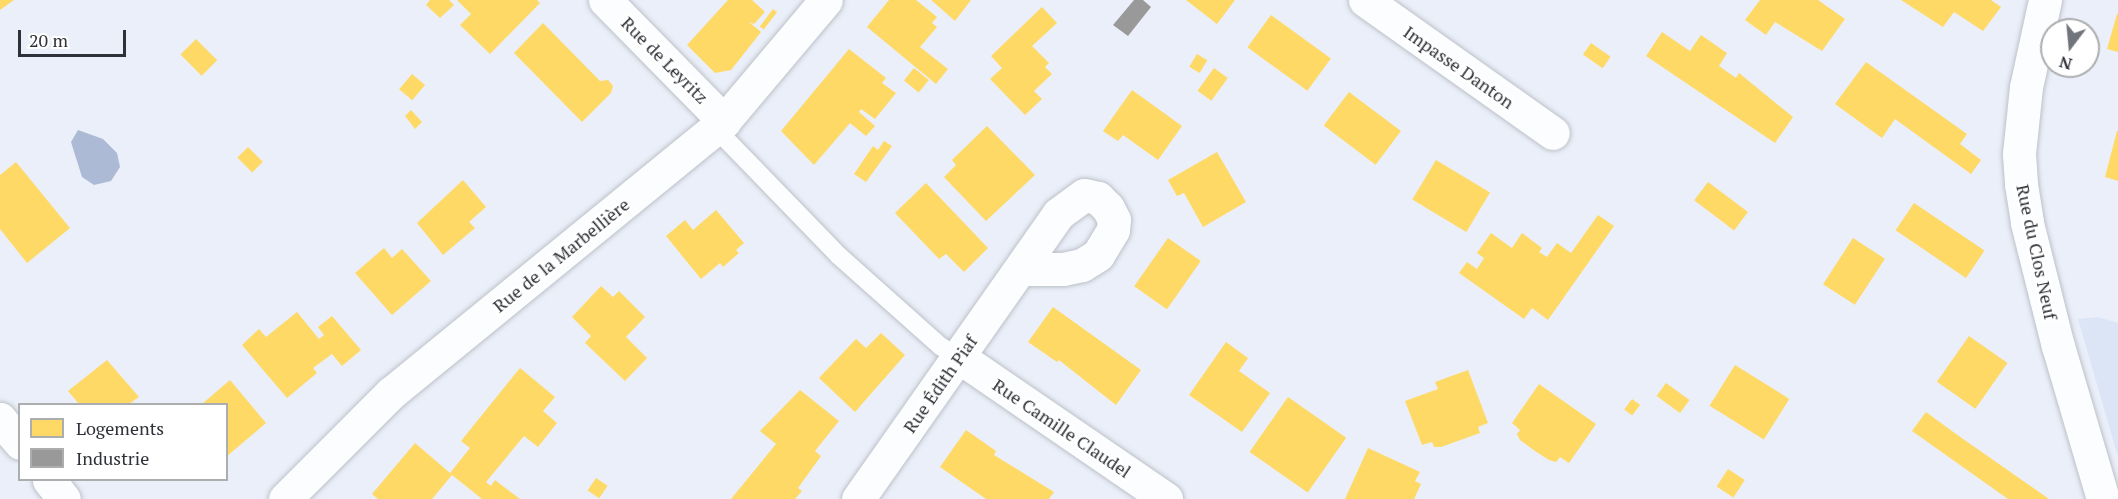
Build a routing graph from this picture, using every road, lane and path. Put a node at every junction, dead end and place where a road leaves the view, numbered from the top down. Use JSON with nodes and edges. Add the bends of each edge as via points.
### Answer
{"nodes":[{"id":1,"x":605,"y":0,"type":"edge"},
{"id":2,"x":826,"y":0,"type":"edge"},
{"id":3,"x":1365,"y":0,"type":"edge"},
{"id":4,"x":2045,"y":0,"type":"edge"},
{"id":5,"x":720,"y":124,"type":"junction"},
{"id":6,"x":1553,"y":133,"type":"dead end"},
{"id":7,"x":1022,"y":269,"type":"dead end"},
{"id":8,"x":958,"y":357,"type":"junction"},
{"id":9,"x":0,"y":419,"type":"edge"},
{"id":10,"x":18,"y":441,"type":"edge"},
{"id":11,"x":50,"y":481,"type":"edge"},
{"id":12,"x":64,"y":499,"type":"edge"},
{"id":13,"x":285,"y":499,"type":"edge"},
{"id":14,"x":858,"y":499,"type":"edge"},
{"id":15,"x":1166,"y":499,"type":"edge"},
{"id":16,"x":2103,"y":499,"type":"edge"}],
"edges":[{"from":1,"to":5,"type":"street","name":"Rue de Leyritz"},
{"from":2,"to":5,"type":"street","name":"Rue de la Marbellière"},
{"from":3,"to":6,"type":"street","name":"Impasse Danton"},
{"from":4,"to":16,"type":"street","name":"Rue du Clos Neuf","via":[[2026,87],[2019,154],[2021,184],[2027,224],[2058,346]]},
{"from":5,"to":8,"type":"lane","via":[[838,255],[940,346]]},
{"from":5,"to":13,"type":"street","name":"Rue de la Marbellière","via":[[391,393]]},
{"from":7,"to":8,"type":"street","name":"Rue Édith Piaf"},
{"from":8,"to":14,"type":"street","name":"Rue Édith Piaf"},
{"from":8,"to":15,"type":"street","name":"Rue Camille Claudel"},
{"from":9,"to":10,"type":"street"},
{"from":11,"to":12,"type":"street"}]}
